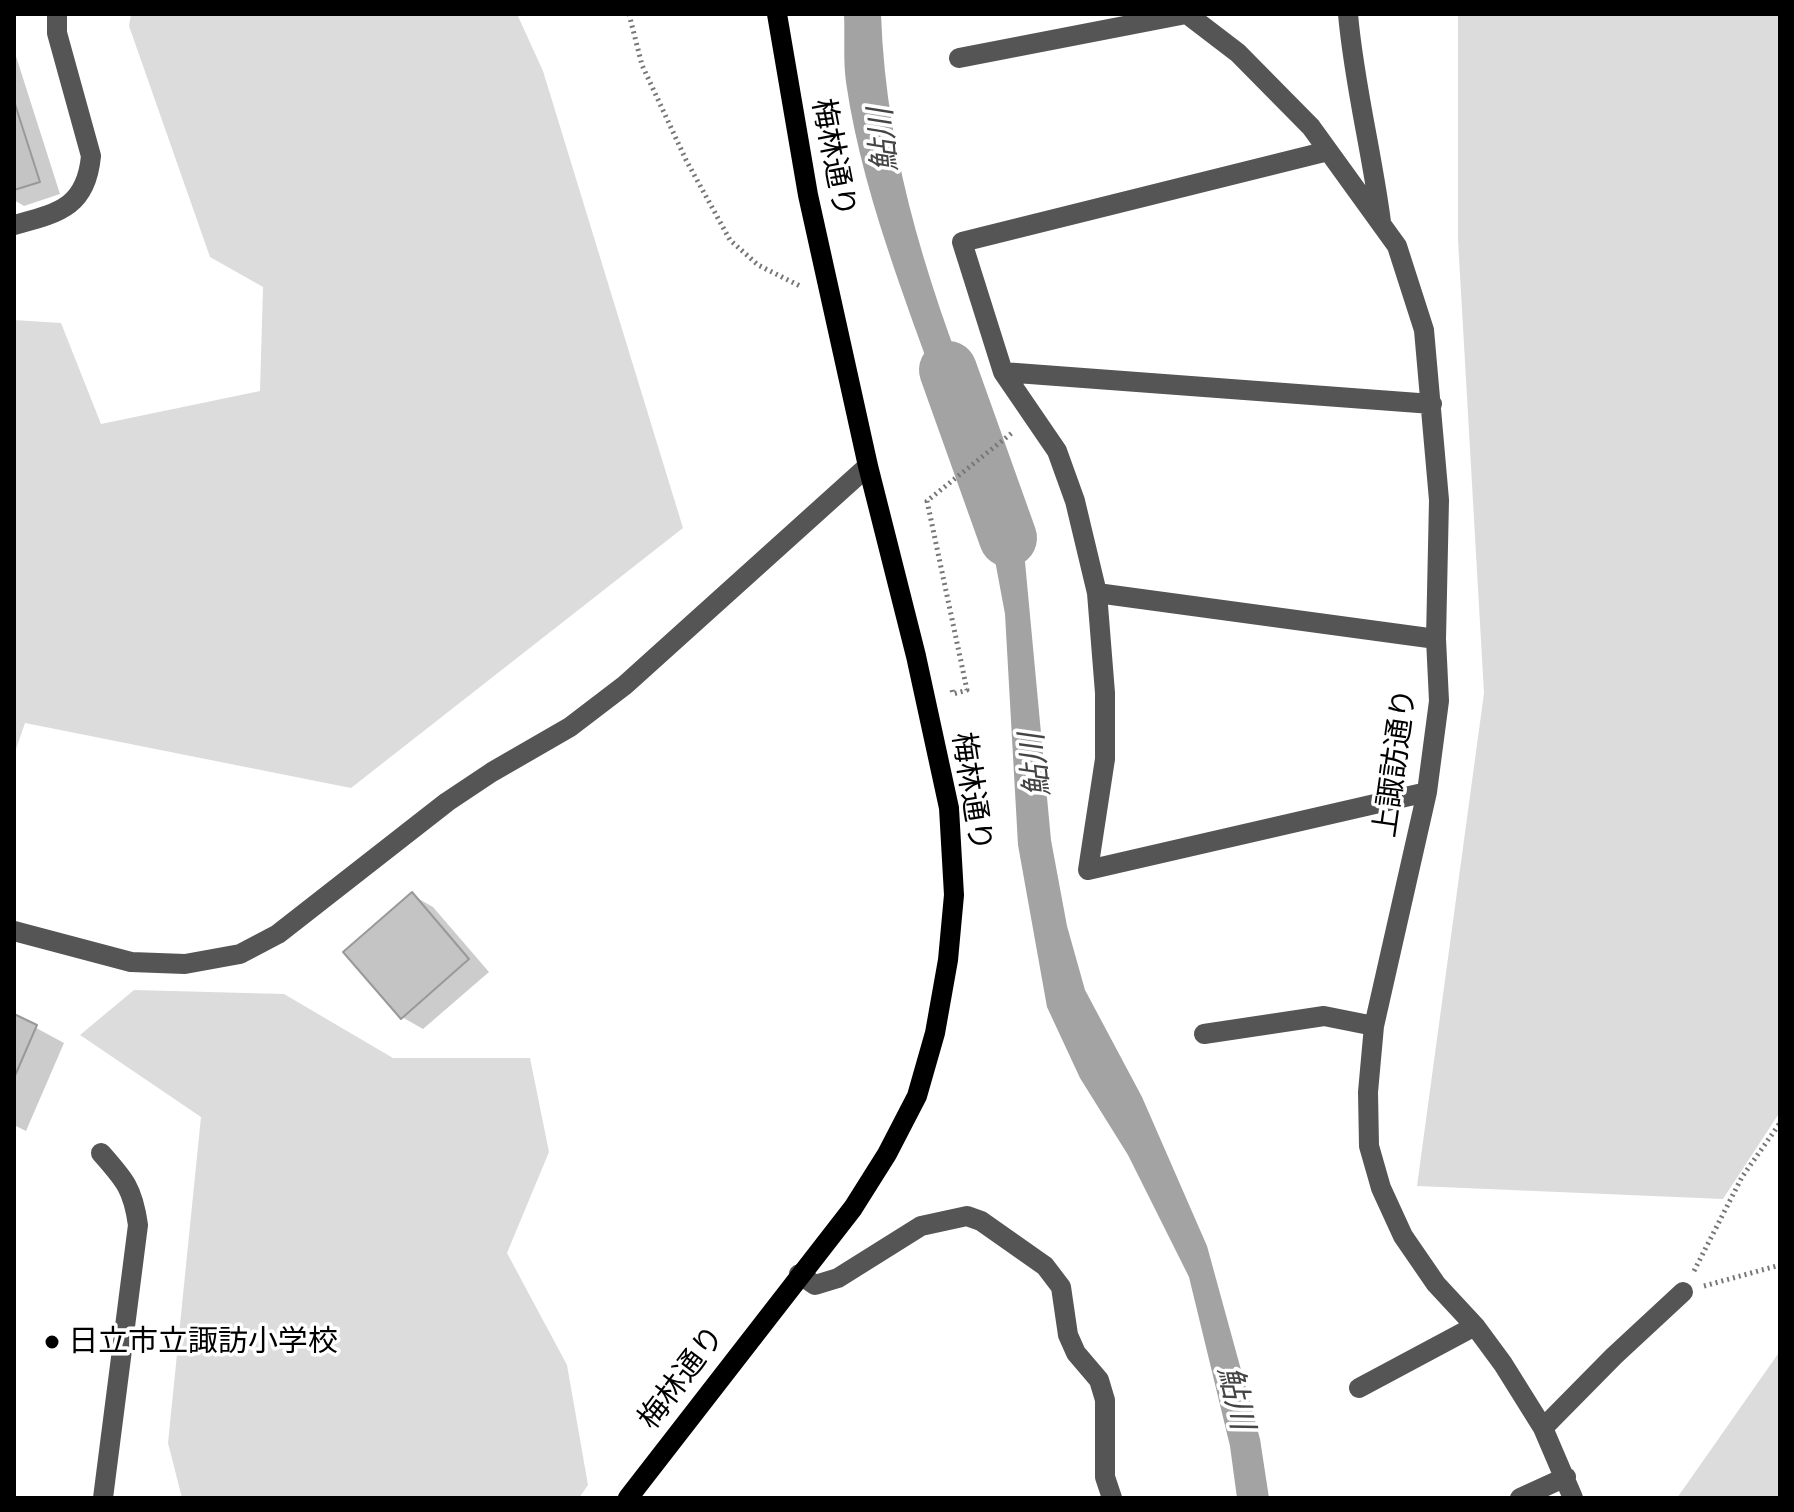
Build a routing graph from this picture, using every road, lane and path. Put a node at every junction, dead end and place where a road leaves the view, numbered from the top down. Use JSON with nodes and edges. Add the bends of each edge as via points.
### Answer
{"nodes":[{"id":1,"x":57,"y":14,"type":"edge"},
{"id":2,"x":629,"y":14,"type":"edge"},
{"id":3,"x":777,"y":14,"type":"edge"},
{"id":4,"x":1186,"y":14,"type":"edge"},
{"id":5,"x":1348,"y":14,"type":"edge"},
{"id":6,"x":959,"y":58,"type":"dead end"},
{"id":7,"x":1328,"y":151,"type":"junction"},
{"id":8,"x":14,"y":225,"type":"edge"},
{"id":9,"x":1382,"y":226,"type":"junction"},
{"id":10,"x":810,"y":291,"type":"dead end"},
{"id":11,"x":1003,"y":372,"type":"junction"},
{"id":12,"x":1432,"y":404,"type":"junction"},
{"id":13,"x":1015,"y":431,"type":"dead end"},
{"id":14,"x":868,"y":466,"type":"junction"},
{"id":15,"x":1097,"y":593,"type":"junction"},
{"id":16,"x":1436,"y":639,"type":"junction"},
{"id":17,"x":949,"y":680,"type":"dead end"},
{"id":18,"x":1427,"y":792,"type":"junction"},
{"id":19,"x":14,"y":931,"type":"edge"},
{"id":20,"x":1374,"y":1026,"type":"junction"},
{"id":21,"x":1204,"y":1034,"type":"dead end"},
{"id":22,"x":1780,"y":1123,"type":"edge"},
{"id":23,"x":101,"y":1153,"type":"dead end"},
{"id":24,"x":1780,"y":1265,"type":"edge"},
{"id":25,"x":799,"y":1274,"type":"junction"},
{"id":26,"x":1683,"y":1292,"type":"junction"},
{"id":27,"x":1475,"y":1326,"type":"junction"},
{"id":28,"x":1359,"y":1388,"type":"dead end"},
{"id":29,"x":1543,"y":1428,"type":"junction"},
{"id":30,"x":1566,"y":1477,"type":"junction"},
{"id":31,"x":103,"y":1498,"type":"edge"},
{"id":32,"x":628,"y":1498,"type":"edge"},
{"id":33,"x":1112,"y":1498,"type":"edge"},
{"id":34,"x":1520,"y":1498,"type":"edge"},
{"id":35,"x":1573,"y":1498,"type":"edge"}],
"edges":[{"from":1,"to":8,"type":"street","via":[[57,33],[91,156],[90,175],[68,207]]},
{"from":2,"to":10,"type":"path","via":[[642,65],[730,240],[758,265]]},
{"from":3,"to":14,"type":"main road","name":"梅林通り","via":[[808,195]]},
{"from":4,"to":6,"type":"street"},
{"from":4,"to":7,"type":"street","name":"上諏訪通り","via":[[1238,53]]},
{"from":5,"to":9,"type":"street"},
{"from":7,"to":9,"type":"street","name":"上諏訪通り"},
{"from":7,"to":11,"type":"street","via":[[962,242]]},
{"from":9,"to":12,"type":"street","name":"上諏訪通り","via":[[1397,246],[1424,330]]},
{"from":11,"to":12,"type":"street"},
{"from":11,"to":15,"type":"street","via":[[1057,451]]},
{"from":12,"to":16,"type":"street","name":"上諏訪通り","via":[[1439,500]]},
{"from":13,"to":17,"type":"path","via":[[927,501],[967,690],[953,694]]},
{"from":14,"to":19,"type":"street","via":[[625,685],[570,727],[447,802],[278,934],[240,954],[185,964],[131,962]]},
{"from":14,"to":25,"type":"main road","name":"梅林通り","via":[[949,808],[954,895],[935,1033],[917,1096],[853,1208]]},
{"from":15,"to":16,"type":"street"},
{"from":15,"to":18,"type":"street","via":[[1105,759],[1088,870]]},
{"from":16,"to":18,"type":"street","name":"上諏訪通り","via":[[1439,701]]},
{"from":18,"to":20,"type":"street","name":"上諏訪通り"},
{"from":20,"to":21,"type":"street","via":[[1324,1016]]},
{"from":20,"to":27,"type":"street","name":"上諏訪通り","via":[[1369,1146],[1381,1188],[1411,1248]]},
{"from":22,"to":26,"type":"path","via":[[1742,1177]]},
{"from":23,"to":31,"type":"street","via":[[134,1198],[138,1225]]},
{"from":24,"to":26,"type":"path"},
{"from":25,"to":32,"type":"main road","name":"梅林通り"},
{"from":25,"to":33,"type":"street","via":[[815,1285],[838,1278],[921,1226],[967,1216],[1045,1266],[1061,1287],[1076,1353],[1099,1380],[1105,1400],[1105,1477]]},
{"from":26,"to":29,"type":"street"},
{"from":27,"to":28,"type":"street"},
{"from":27,"to":29,"type":"street","name":"上諏訪通り"},
{"from":29,"to":30,"type":"street","name":"上諏訪通り"},
{"from":30,"to":34,"type":"street"},
{"from":30,"to":35,"type":"street","name":"上諏訪通り"}]}
